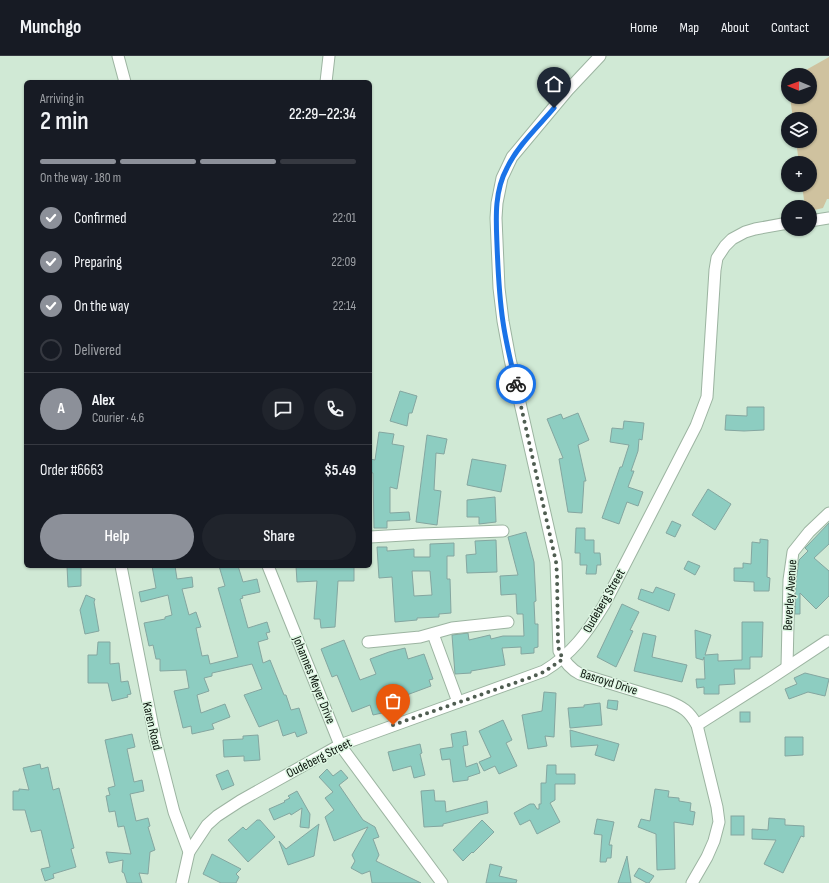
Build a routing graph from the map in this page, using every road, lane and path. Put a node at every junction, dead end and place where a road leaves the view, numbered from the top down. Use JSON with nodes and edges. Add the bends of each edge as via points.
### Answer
{"nodes":[{"id":1,"x":118,"y":56,"type":"edge"},
{"id":2,"x":330,"y":56,"type":"edge"},
{"id":3,"x":600,"y":56,"type":"edge"},
{"id":4,"x":124,"y":80,"type":"edge"},
{"id":5,"x":326,"y":80,"type":"edge"},
{"id":6,"x":829,"y":218,"type":"edge"},
{"id":7,"x":817,"y":219,"type":"edge"},
{"id":8,"x":781,"y":225,"type":"edge"},
{"id":9,"x":829,"y":513,"type":"edge"},
{"id":10,"x":503,"y":531,"type":"dead end"},
{"id":11,"x":372,"y":537,"type":"edge"},
{"id":12,"x":121,"y":568,"type":"edge"},
{"id":13,"x":269,"y":568,"type":"edge"},
{"id":14,"x":508,"y":622,"type":"dead end"},
{"id":15,"x":433,"y":634,"type":"junction"},
{"id":16,"x":827,"y":640,"type":"dead end"},
{"id":17,"x":368,"y":642,"type":"dead end"},
{"id":18,"x":563,"y":659,"type":"junction"},
{"id":19,"x":787,"y":667,"type":"junction"},
{"id":20,"x":458,"y":702,"type":"junction"},
{"id":21,"x":697,"y":725,"type":"junction"},
{"id":22,"x":340,"y":745,"type":"junction"},
{"id":23,"x":189,"y":852,"type":"junction"},
{"id":24,"x":182,"y":883,"type":"edge"},
{"id":25,"x":442,"y":883,"type":"edge"},
{"id":26,"x":692,"y":883,"type":"edge"}],
"edges":[{"from":1,"to":4,"type":"street"},
{"from":2,"to":5,"type":"street"},
{"from":3,"to":18,"type":"street","via":[[512,157],[499,189],[496,210],[503,321],[554,552],[557,574],[558,642]]},
{"from":6,"to":7,"type":"street"},
{"from":8,"to":18,"type":"street","name":"Oudeberg Street","via":[[745,232],[720,252],[715,270],[707,397],[702,414],[604,605],[583,638]]},
{"from":9,"to":19,"type":"street","name":"Beverley Avenue","via":[[809,532],[794,552],[789,580]]},
{"from":10,"to":11,"type":"street"},
{"from":12,"to":23,"type":"street","name":"Karen Road","via":[[155,738],[174,812]]},
{"from":13,"to":22,"type":"street","name":"Johannes Meyer Drive"},
{"from":14,"to":15,"type":"street","via":[[452,628]]},
{"from":15,"to":17,"type":"street","via":[[402,640]]},
{"from":15,"to":20,"type":"street"},
{"from":16,"to":19,"type":"street"},
{"from":18,"to":20,"type":"street","name":"Oudeberg Street","via":[[544,672]]},
{"from":18,"to":21,"type":"street","name":"Basroyd Drive","via":[[580,674],[680,706],[691,715]]},
{"from":19,"to":21,"type":"street"},
{"from":20,"to":22,"type":"street","name":"Oudeberg Street"},
{"from":21,"to":26,"type":"street","name":"Basroyd Drive","via":[[717,807],[718,822],[710,851]]},
{"from":22,"to":23,"type":"street","name":"Oudeberg Street","via":[[240,800],[217,816],[204,828]]},
{"from":22,"to":25,"type":"street","name":"Johannes Meyer Drive"},
{"from":23,"to":24,"type":"street"}]}
